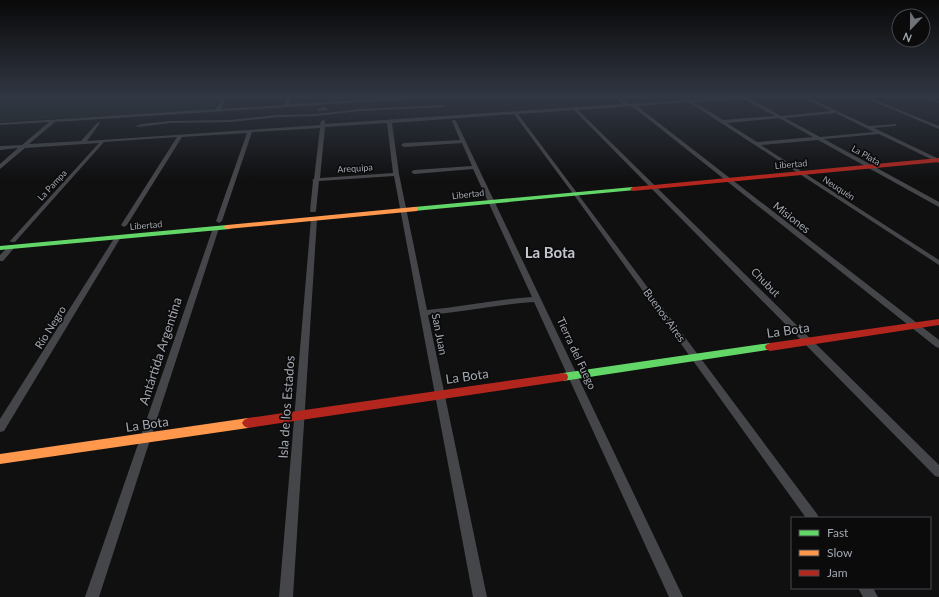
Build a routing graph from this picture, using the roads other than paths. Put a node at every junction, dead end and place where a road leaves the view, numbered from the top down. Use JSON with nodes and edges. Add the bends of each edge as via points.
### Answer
{"nodes":[{"id":1,"x":50,"y":124,"type":"edge"},
{"id":2,"x":98,"y":124,"type":"dead end"},
{"id":3,"x":158,"y":124,"type":"edge"},
{"id":4,"x":358,"y":124,"type":"edge"},
{"id":5,"x":389,"y":124,"type":"edge"},
{"id":6,"x":455,"y":124,"type":"edge"},
{"id":7,"x":523,"y":124,"type":"edge"},
{"id":8,"x":590,"y":124,"type":"edge"},
{"id":9,"x":655,"y":124,"type":"edge"},
{"id":10,"x":725,"y":124,"type":"edge"},
{"id":11,"x":792,"y":124,"type":"edge"},
{"id":12,"x":862,"y":124,"type":"edge"},
{"id":13,"x":929,"y":124,"type":"edge"},
{"id":14,"x":145,"y":126,"type":"dead end"},
{"id":15,"x":322,"y":126,"type":"junction"},
{"id":16,"x":894,"y":126,"type":"dead end"},
{"id":17,"x":869,"y":127,"type":"junction"},
{"id":18,"x":939,"y":128,"type":"edge"},
{"id":19,"x":250,"y":130,"type":"junction"},
{"id":20,"x":880,"y":133,"type":"junction"},
{"id":21,"x":180,"y":136,"type":"junction"},
{"id":22,"x":820,"y":139,"type":"junction"},
{"id":23,"x":104,"y":141,"type":"junction"},
{"id":24,"x":463,"y":141,"type":"junction"},
{"id":25,"x":83,"y":142,"type":"junction"},
{"id":26,"x":756,"y":144,"type":"junction"},
{"id":27,"x":404,"y":145,"type":"dead end"},
{"id":28,"x":24,"y":147,"type":"junction"},
{"id":29,"x":0,"y":148,"type":"edge"},
{"id":30,"x":938,"y":160,"type":"edge"},
{"id":31,"x":870,"y":166,"type":"junction"},
{"id":32,"x":0,"y":167,"type":"edge"},
{"id":33,"x":474,"y":167,"type":"junction"},
{"id":34,"x":414,"y":172,"type":"dead end"},
{"id":35,"x":800,"y":173,"type":"junction"},
{"id":36,"x":396,"y":174,"type":"junction"},
{"id":37,"x":315,"y":180,"type":"junction"},
{"id":38,"x":728,"y":180,"type":"junction"},
{"id":39,"x":653,"y":186,"type":"junction"},
{"id":40,"x":576,"y":194,"type":"junction"},
{"id":41,"x":491,"y":202,"type":"junction"},
{"id":42,"x":939,"y":205,"type":"edge"},
{"id":43,"x":405,"y":210,"type":"junction"},
{"id":44,"x":314,"y":215,"type":"junction"},
{"id":45,"x":124,"y":225,"type":"dead end"},
{"id":46,"x":217,"y":225,"type":"junction"},
{"id":47,"x":118,"y":237,"type":"junction"},
{"id":48,"x":12,"y":244,"type":"junction"},
{"id":49,"x":0,"y":248,"type":"edge"},
{"id":50,"x":0,"y":259,"type":"edge"},
{"id":51,"x":939,"y":263,"type":"edge"},
{"id":52,"x":538,"y":299,"type":"junction"},
{"id":53,"x":424,"y":313,"type":"junction"},
{"id":54,"x":939,"y":322,"type":"edge"},
{"id":55,"x":914,"y":325,"type":"junction"},
{"id":56,"x":808,"y":340,"type":"junction"},
{"id":57,"x":939,"y":345,"type":"edge"},
{"id":58,"x":694,"y":356,"type":"junction"},
{"id":59,"x":573,"y":374,"type":"junction"},
{"id":60,"x":440,"y":394,"type":"junction"},
{"id":61,"x":298,"y":415,"type":"junction"},
{"id":62,"x":0,"y":428,"type":"edge"},
{"id":63,"x":146,"y":437,"type":"junction"},
{"id":64,"x":0,"y":459,"type":"edge"},
{"id":65,"x":939,"y":472,"type":"edge"},
{"id":66,"x":812,"y":517,"type":"edge"},
{"id":67,"x":92,"y":597,"type":"edge"},
{"id":68,"x":286,"y":597,"type":"edge"},
{"id":69,"x":480,"y":597,"type":"edge"},
{"id":70,"x":676,"y":597,"type":"edge"}],
"edges":[{"from":1,"to":28,"type":"street"},
{"from":2,"to":25,"type":"street"},
{"from":3,"to":14,"type":"street"},
{"from":4,"to":15,"type":"street"},
{"from":5,"to":36,"type":"street","name":"San Juan"},
{"from":6,"to":24,"type":"street","name":"Tierra del Fuego"},
{"from":7,"to":40,"type":"street","name":"Buenos Aires"},
{"from":8,"to":39,"type":"street","name":"Chubut"},
{"from":9,"to":38,"type":"street","name":"Misiones"},
{"from":10,"to":26,"type":"street","name":"Neuquén"},
{"from":11,"to":22,"type":"street","name":"La Plata"},
{"from":12,"to":17,"type":"street"},
{"from":13,"to":18,"type":"street"},
{"from":15,"to":19,"type":"street"},
{"from":15,"to":37,"type":"street","name":"Isla de los Estados"},
{"from":16,"to":17,"type":"street"},
{"from":17,"to":20,"type":"street"},
{"from":19,"to":21,"type":"street"},
{"from":19,"to":46,"type":"street","name":"Antártida Argentina"},
{"from":20,"to":22,"type":"street"},
{"from":20,"to":30,"type":"street"},
{"from":21,"to":23,"type":"street"},
{"from":21,"to":45,"type":"street"},
{"from":22,"to":26,"type":"street"},
{"from":22,"to":31,"type":"street","name":"La Plata"},
{"from":23,"to":25,"type":"street"},
{"from":23,"to":48,"type":"street","name":"La Pampa"},
{"from":24,"to":27,"type":"street"},
{"from":24,"to":33,"type":"street","name":"Tierra del Fuego"},
{"from":25,"to":28,"type":"street"},
{"from":26,"to":35,"type":"street","name":"Neuquén"},
{"from":28,"to":29,"type":"street"},
{"from":28,"to":32,"type":"street"},
{"from":30,"to":31,"type":"street","name":"Libertad"},
{"from":31,"to":35,"type":"street","name":"Libertad"},
{"from":31,"to":42,"type":"street","name":"La Plata"},
{"from":33,"to":34,"type":"street"},
{"from":33,"to":41,"type":"street","name":"Tierra del Fuego"},
{"from":35,"to":38,"type":"street","name":"Libertad"},
{"from":35,"to":51,"type":"street","name":"Neuquén"},
{"from":36,"to":37,"type":"street","name":"Arequipa"},
{"from":36,"to":43,"type":"street","name":"San Juan"},
{"from":37,"to":44,"type":"street","name":"Isla de los Estados"},
{"from":38,"to":39,"type":"street","name":"Libertad"},
{"from":38,"to":55,"type":"street","name":"Misiones"},
{"from":39,"to":40,"type":"street","name":"Libertad"},
{"from":39,"to":56,"type":"street","name":"Chubut"},
{"from":40,"to":41,"type":"street","name":"Libertad"},
{"from":40,"to":58,"type":"street","name":"Buenos Aires"},
{"from":41,"to":43,"type":"street","name":"Libertad"},
{"from":41,"to":52,"type":"street","name":"Tierra del Fuego"},
{"from":43,"to":44,"type":"street","name":"Libertad"},
{"from":43,"to":53,"type":"street","name":"San Juan"},
{"from":44,"to":46,"type":"street","name":"Libertad"},
{"from":44,"to":61,"type":"street","name":"Isla de los Estados"},
{"from":46,"to":47,"type":"street","name":"Libertad"},
{"from":46,"to":63,"type":"street","name":"Antártida Argentina"},
{"from":47,"to":48,"type":"street","name":"Libertad"},
{"from":47,"to":62,"type":"street","name":"Río Negro"},
{"from":48,"to":49,"type":"street","name":"Libertad"},
{"from":48,"to":50,"type":"street","name":"La Pampa"},
{"from":52,"to":53,"type":"street"},
{"from":52,"to":59,"type":"street","name":"Tierra del Fuego"},
{"from":53,"to":60,"type":"street","name":"San Juan"},
{"from":54,"to":55,"type":"street","name":"La Bota"},
{"from":55,"to":56,"type":"street","name":"La Bota"},
{"from":55,"to":57,"type":"street","name":"Misiones"},
{"from":56,"to":58,"type":"street","name":"La Bota"},
{"from":56,"to":65,"type":"street","name":"Chubut"},
{"from":58,"to":59,"type":"street","name":"La Bota"},
{"from":58,"to":66,"type":"street","name":"Buenos Aires"},
{"from":59,"to":60,"type":"street","name":"La Bota"},
{"from":59,"to":70,"type":"street","name":"Tierra del Fuego"},
{"from":60,"to":61,"type":"street","name":"La Bota"},
{"from":60,"to":69,"type":"street","name":"San Juan"},
{"from":61,"to":63,"type":"street","name":"La Bota"},
{"from":61,"to":68,"type":"street","name":"Isla de los Estados"},
{"from":63,"to":64,"type":"street","name":"La Bota"},
{"from":63,"to":67,"type":"street","name":"Antártida Argentina"}]}
